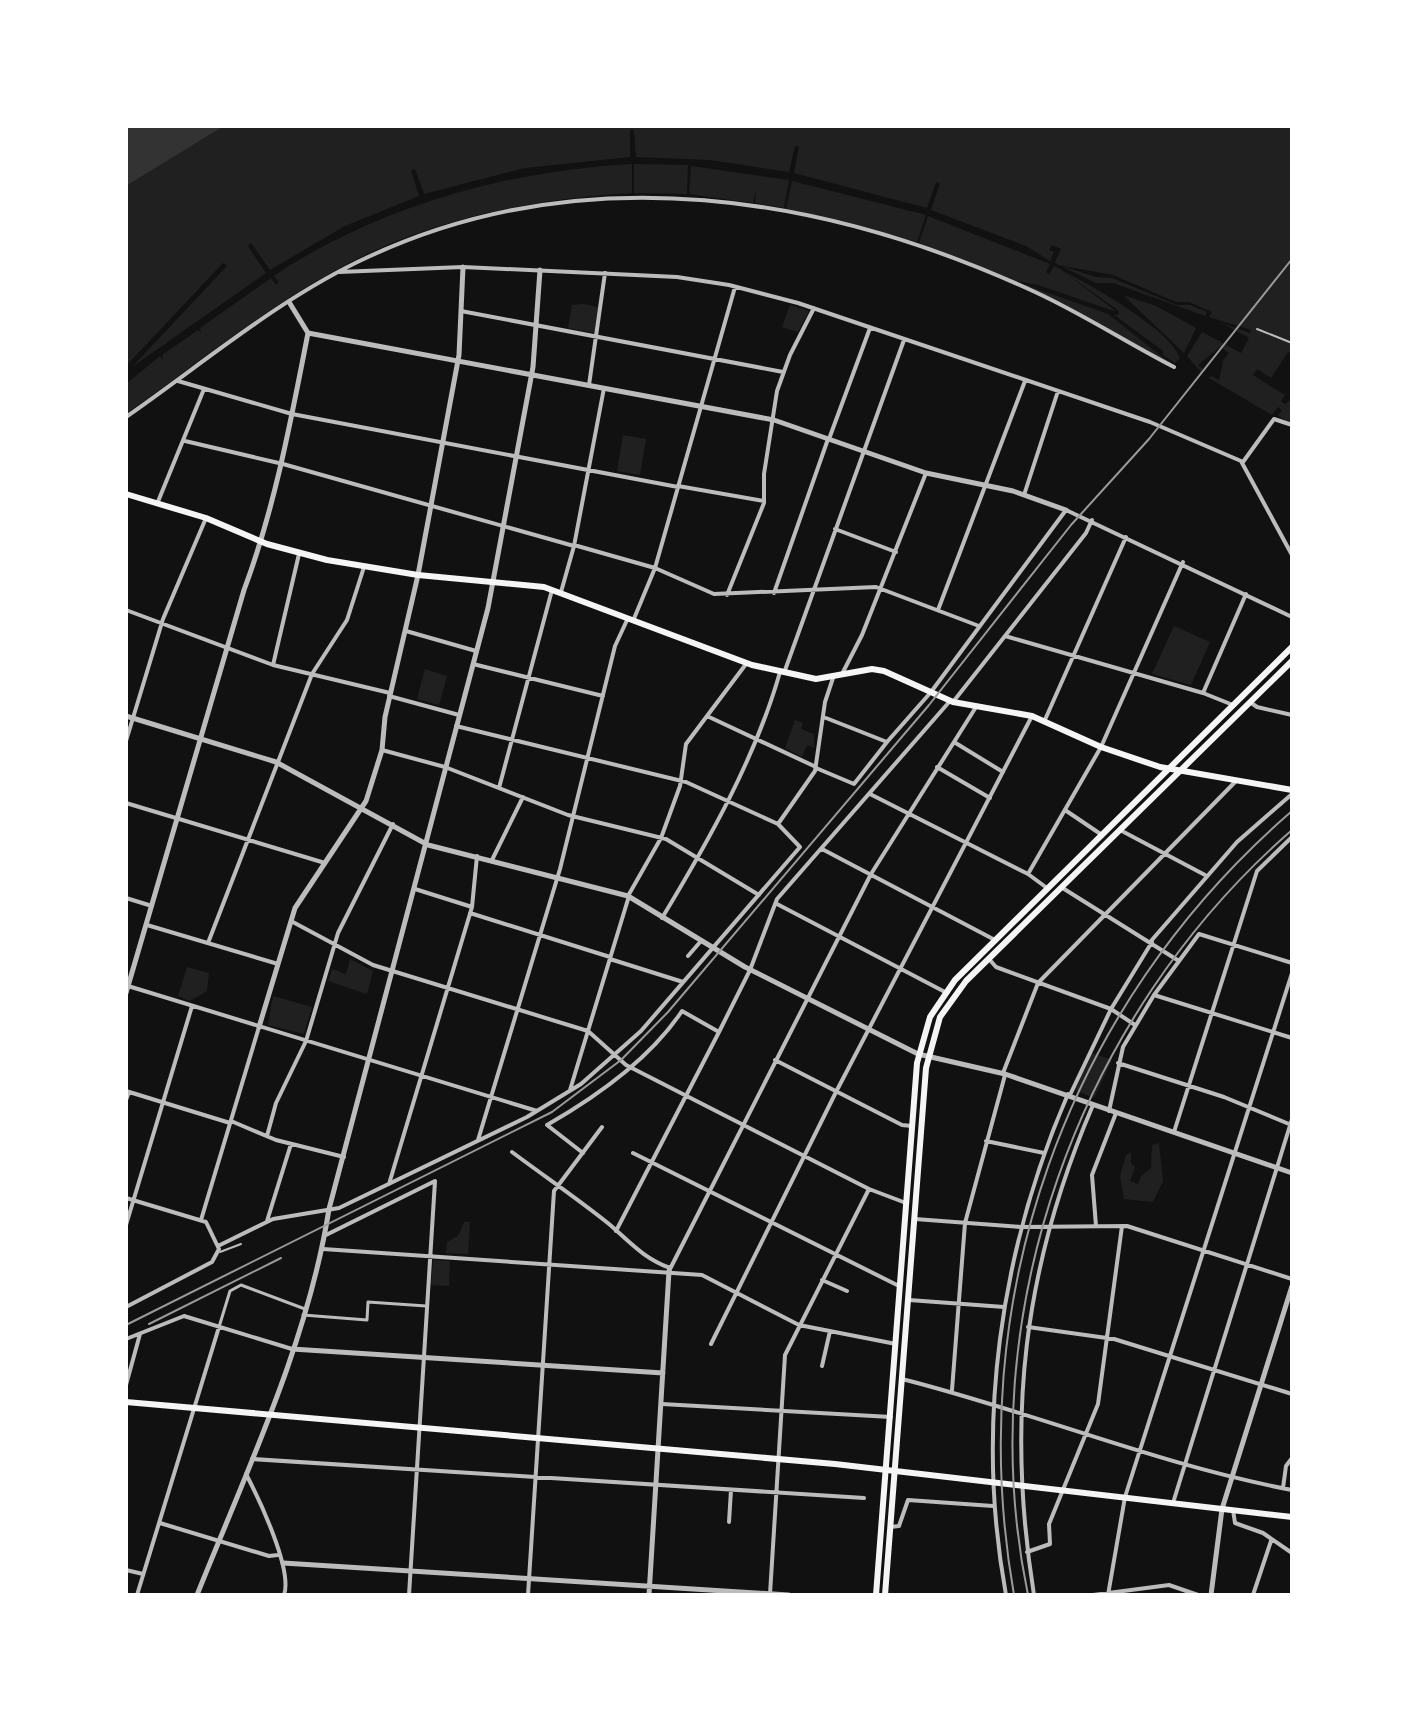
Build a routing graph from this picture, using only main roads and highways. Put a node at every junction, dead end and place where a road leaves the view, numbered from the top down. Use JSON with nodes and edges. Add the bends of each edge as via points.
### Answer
{"nodes":[{"id":1,"x":126,"y":494,"type":"edge"},
{"id":2,"x":1292,"y":647,"type":"edge"},
{"id":3,"x":1292,"y":661,"type":"edge"},
{"id":4,"x":1169,"y":769,"type":"junction"},
{"id":5,"x":1179,"y":771,"type":"junction"},
{"id":6,"x":1292,"y":792,"type":"edge"},
{"id":7,"x":126,"y":1402,"type":"edge"},
{"id":8,"x":887,"y":1469,"type":"junction"},
{"id":9,"x":896,"y":1470,"type":"junction"},
{"id":10,"x":1292,"y":1517,"type":"edge"},
{"id":11,"x":876,"y":1595,"type":"edge"},
{"id":12,"x":885,"y":1595,"type":"edge"}],
"edges":[{"from":1,"to":4,"type":"main road","via":[[299,553],[364,567],[561,592],[746,664],[837,677],[884,671],[951,701],[1032,716],[1101,747]]},
{"from":2,"to":4,"type":"main road"},
{"from":3,"to":5,"type":"main road"},
{"from":4,"to":5,"type":"main road"},
{"from":4,"to":8,"type":"main road","via":[[995,940],[945,992],[930,1017],[918,1054]]},
{"from":5,"to":6,"type":"main road"},
{"from":5,"to":9,"type":"main road","via":[[944,1009],[927,1057]]},
{"from":7,"to":8,"type":"main road"},
{"from":8,"to":9,"type":"main road"},
{"from":8,"to":11,"type":"main road"},
{"from":9,"to":10,"type":"main road"},
{"from":9,"to":12,"type":"main road"}]}
